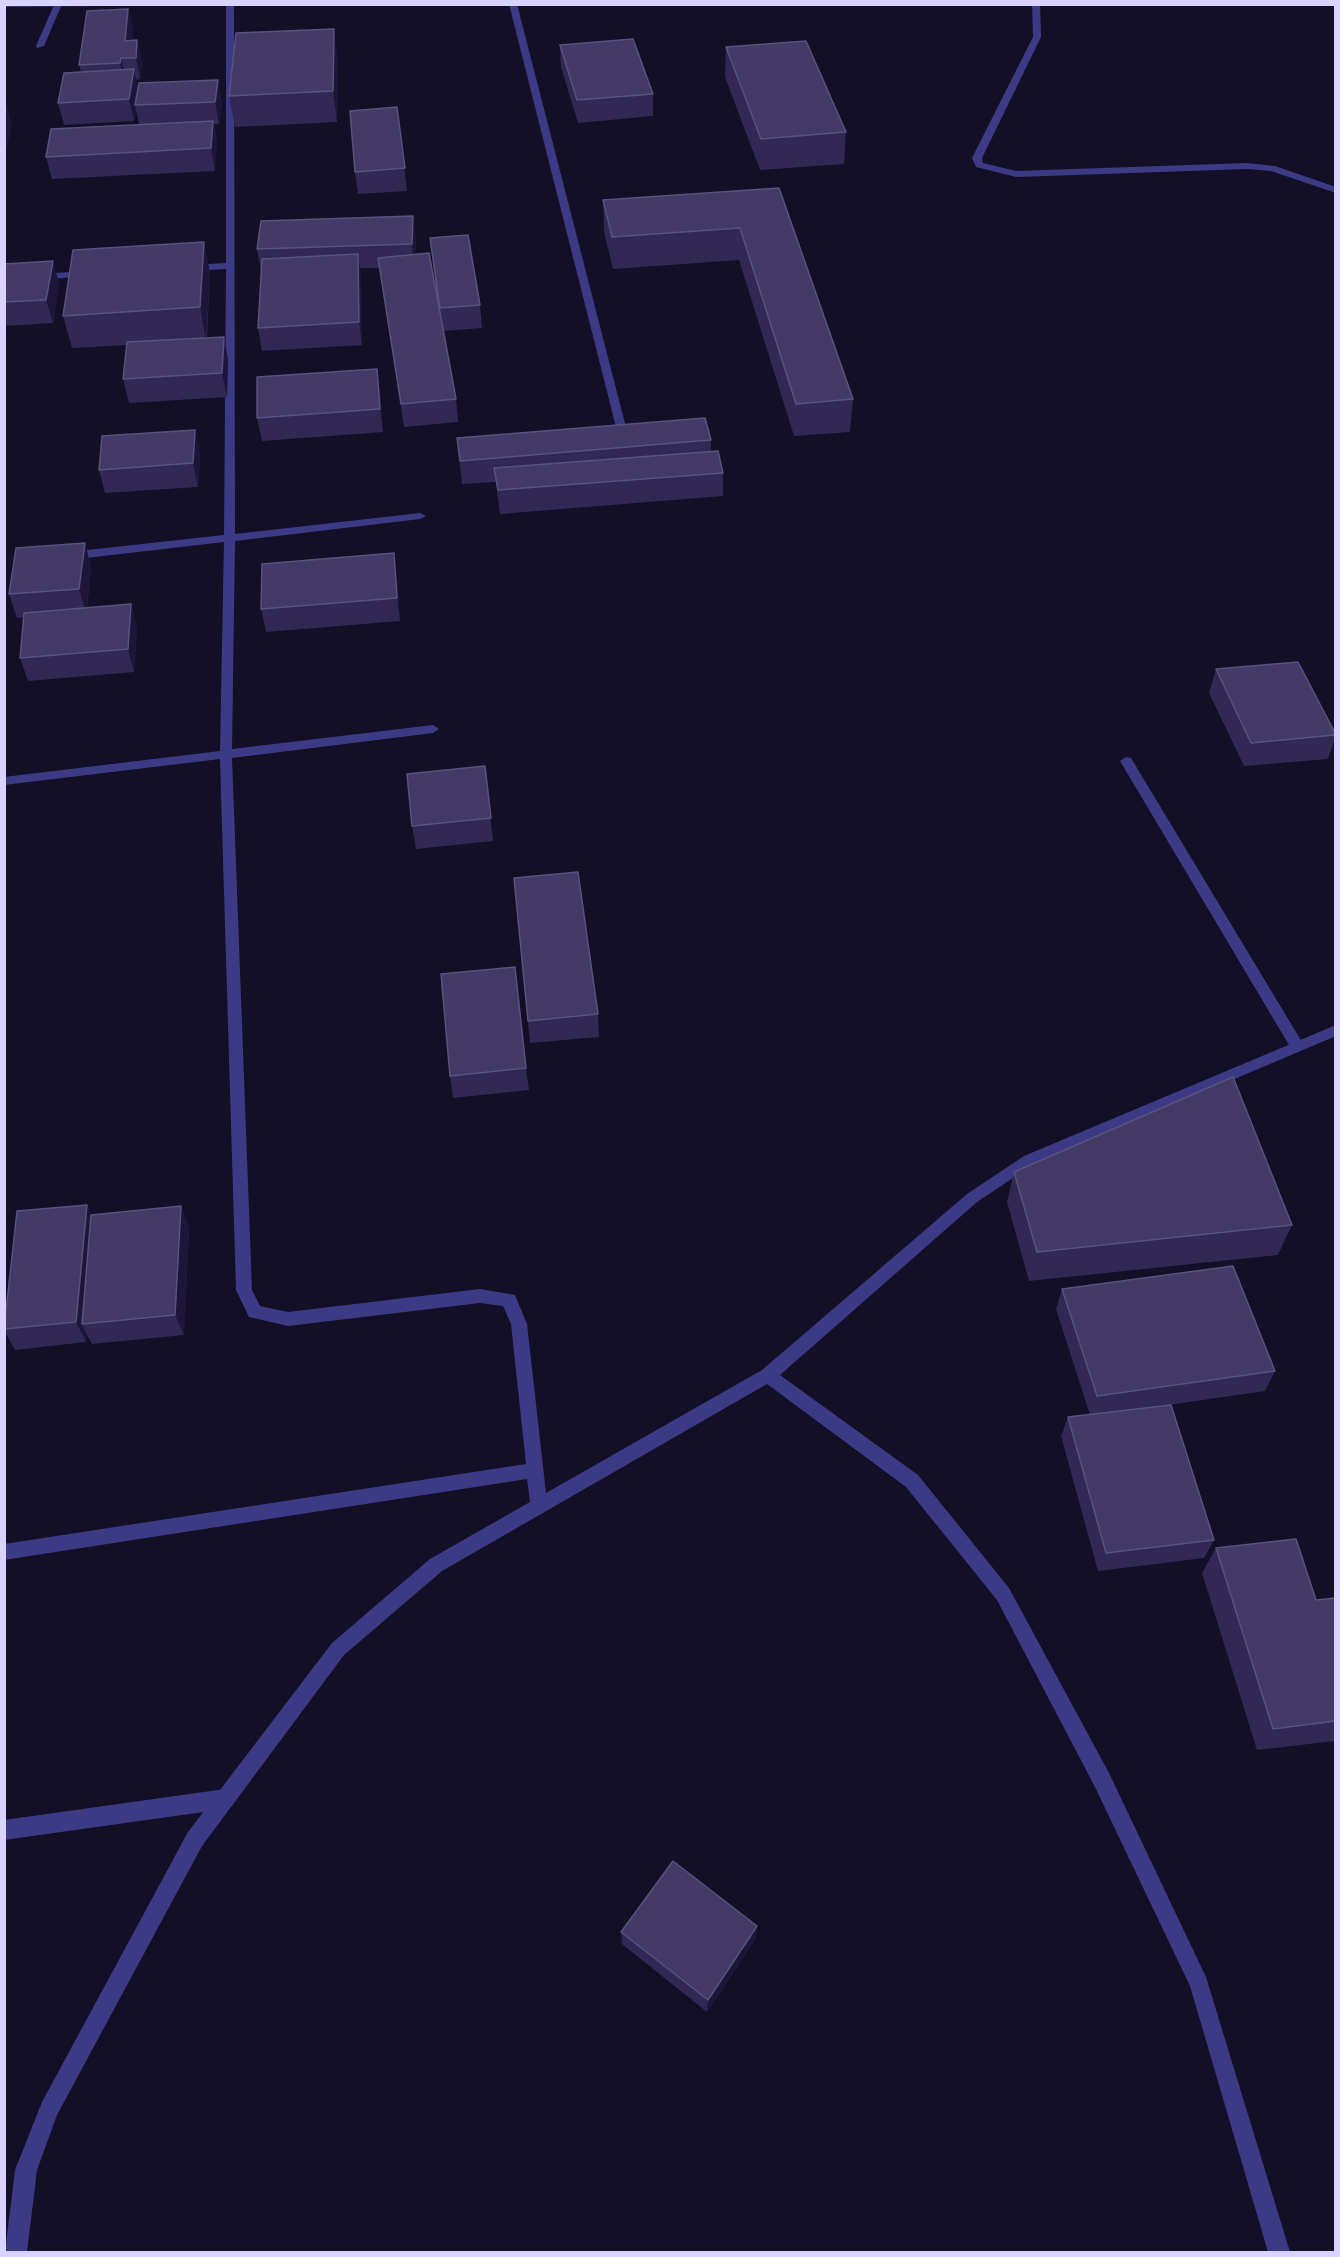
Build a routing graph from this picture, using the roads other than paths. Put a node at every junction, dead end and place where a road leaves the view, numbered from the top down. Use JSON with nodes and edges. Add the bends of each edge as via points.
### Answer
{"nodes":[{"id":1,"x":58,"y":4,"type":"edge"},
{"id":2,"x":107,"y":4,"type":"edge"},
{"id":3,"x":230,"y":4,"type":"edge"},
{"id":4,"x":513,"y":4,"type":"edge"},
{"id":5,"x":1035,"y":4,"type":"edge"},
{"id":6,"x":4,"y":5,"type":"edge"},
{"id":7,"x":40,"y":46,"type":"dead end"},
{"id":8,"x":1335,"y":190,"type":"edge"},
{"id":9,"x":231,"y":266,"type":"junction"},
{"id":10,"x":184,"y":268,"type":"edge"},
{"id":11,"x":101,"y":273,"type":"edge"},
{"id":12,"x":4,"y":279,"type":"edge"},
{"id":13,"x":624,"y":439,"type":"edge"},
{"id":14,"x":420,"y":516,"type":"dead end"},
{"id":15,"x":230,"y":536,"type":"junction"},
{"id":16,"x":58,"y":557,"type":"edge"},
{"id":17,"x":433,"y":729,"type":"dead end"},
{"id":18,"x":226,"y":755,"type":"junction"},
{"id":19,"x":1126,"y":761,"type":"dead end"},
{"id":20,"x":4,"y":782,"type":"edge"},
{"id":21,"x":1335,"y":1030,"type":"edge"},
{"id":22,"x":1297,"y":1046,"type":"junction"},
{"id":23,"x":768,"y":1375,"type":"junction"},
{"id":24,"x":535,"y":1470,"type":"junction"},
{"id":25,"x":539,"y":1507,"type":"junction"},
{"id":26,"x":4,"y":1552,"type":"edge"},
{"id":27,"x":225,"y":1799,"type":"junction"},
{"id":28,"x":4,"y":1830,"type":"edge"},
{"id":29,"x":16,"y":2253,"type":"edge"},
{"id":30,"x":1279,"y":2253,"type":"edge"}],
"edges":[{"from":1,"to":2,"type":"street"},
{"from":1,"to":6,"type":"street"},
{"from":1,"to":7,"type":"street"},
{"from":3,"to":9,"type":"street"},
{"from":4,"to":13,"type":"street"},
{"from":5,"to":8,"type":"street","via":[[1037,38],[977,158],[979,165],[1016,174],[1260,166]]},
{"from":9,"to":10,"type":"street"},
{"from":9,"to":15,"type":"street"},
{"from":11,"to":12,"type":"street"},
{"from":14,"to":15,"type":"street"},
{"from":15,"to":16,"type":"street"},
{"from":15,"to":18,"type":"street"},
{"from":17,"to":18,"type":"street"},
{"from":18,"to":20,"type":"street"},
{"from":18,"to":24,"type":"street","via":[[244,1290],[255,1312],[288,1319],[480,1296],[509,1300],[519,1324]]},
{"from":19,"to":22,"type":"street"},
{"from":21,"to":22,"type":"street"},
{"from":22,"to":23,"type":"street","via":[[1029,1160],[972,1198]]},
{"from":23,"to":25,"type":"street"},
{"from":23,"to":30,"type":"street","via":[[912,1481],[1002,1594],[1102,1780],[1199,1984]]},
{"from":24,"to":25,"type":"street"},
{"from":24,"to":26,"type":"street"},
{"from":25,"to":27,"type":"street","via":[[436,1565],[338,1649]]},
{"from":27,"to":28,"type":"street"},
{"from":27,"to":29,"type":"street","via":[[195,1839],[49,2109],[26,2170]]}]}
